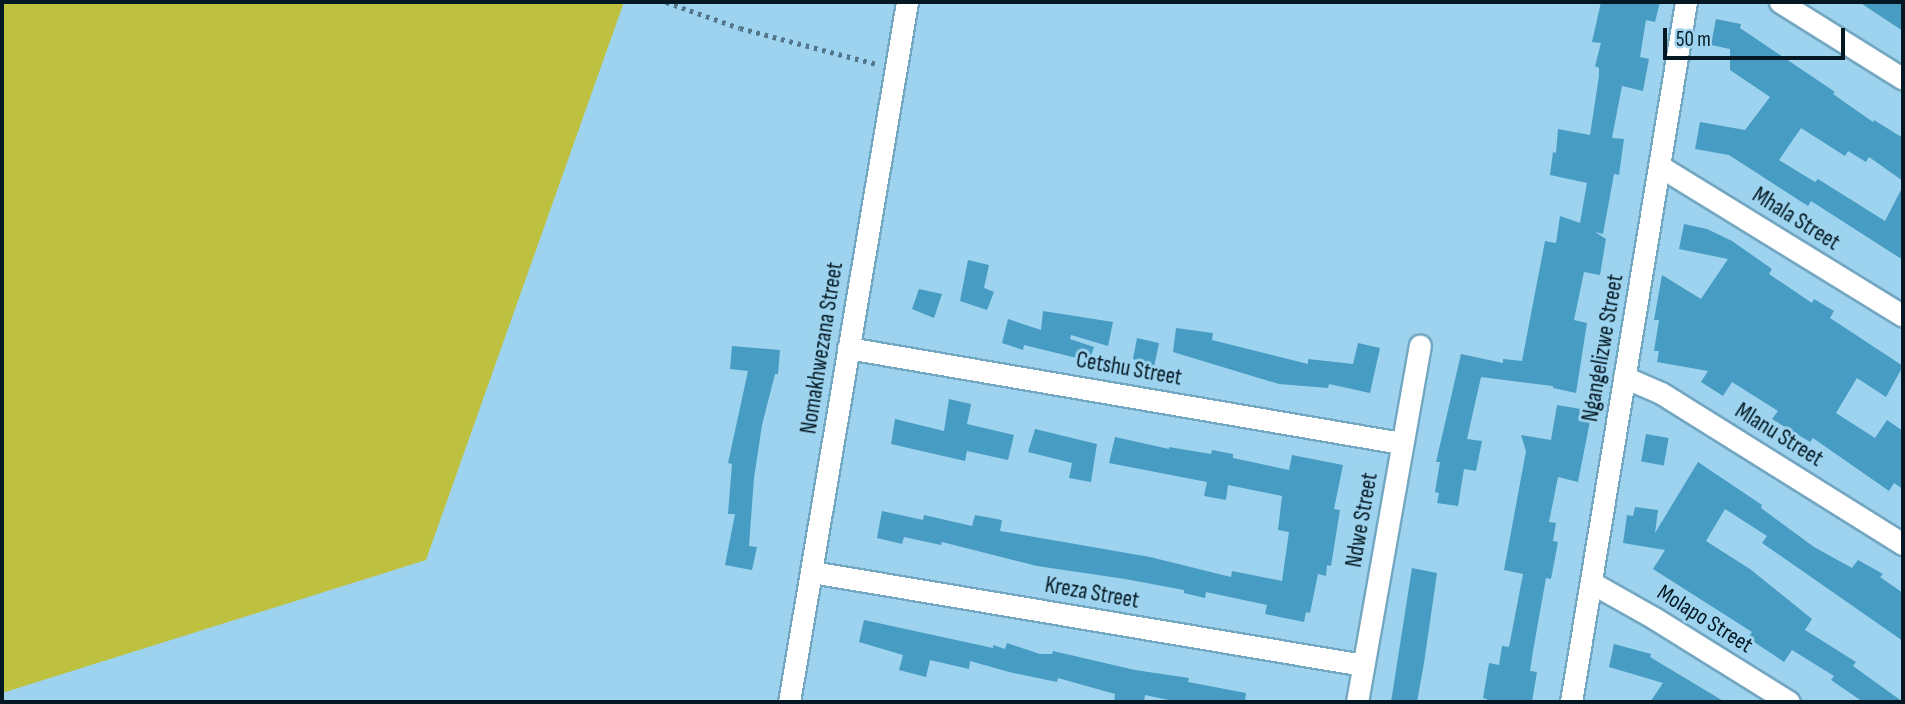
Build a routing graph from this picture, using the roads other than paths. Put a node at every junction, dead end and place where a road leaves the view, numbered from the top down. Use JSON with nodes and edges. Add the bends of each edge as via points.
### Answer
{"nodes":[{"id":1,"x":907,"y":2,"type":"edge"},
{"id":2,"x":1686,"y":2,"type":"edge"},
{"id":3,"x":1780,"y":2,"type":"edge"},
{"id":4,"x":1903,"y":79,"type":"edge"},
{"id":5,"x":1661,"y":167,"type":"junction"},
{"id":6,"x":1903,"y":316,"type":"edge"},
{"id":7,"x":1420,"y":346,"type":"dead end"},
{"id":8,"x":848,"y":348,"type":"junction"},
{"id":9,"x":1624,"y":377,"type":"junction"},
{"id":10,"x":1401,"y":443,"type":"junction"},
{"id":11,"x":1903,"y":544,"type":"edge"},
{"id":12,"x":812,"y":572,"type":"junction"},
{"id":13,"x":1592,"y":583,"type":"junction"},
{"id":14,"x":1363,"y":665,"type":"junction"},
{"id":15,"x":789,"y":702,"type":"edge"},
{"id":16,"x":1357,"y":702,"type":"edge"},
{"id":17,"x":1571,"y":702,"type":"edge"},
{"id":18,"x":1788,"y":702,"type":"edge"}],
"edges":[{"from":1,"to":8,"type":"street","name":"Nomakhwezana Street"},
{"from":2,"to":5,"type":"street","name":"Ngangelizwe Street"},
{"from":3,"to":4,"type":"street"},
{"from":5,"to":6,"type":"street","name":"Mhala Street"},
{"from":5,"to":9,"type":"street","name":"Ngangelizwe Street"},
{"from":7,"to":10,"type":"street","name":"Ndwe Street"},
{"from":8,"to":10,"type":"street","name":"Cetshu Street"},
{"from":8,"to":12,"type":"street","name":"Nomakhwezana Street"},
{"from":9,"to":11,"type":"street","name":"Mlanu Street","via":[[1661,393]]},
{"from":9,"to":13,"type":"street","name":"Ngangelizwe Street"},
{"from":10,"to":14,"type":"street","name":"Ndwe Street"},
{"from":12,"to":14,"type":"street","name":"Kreza Street"},
{"from":12,"to":15,"type":"street","name":"Nomakhwezana Street"},
{"from":13,"to":17,"type":"street","name":"Ngangelizwe Street"},
{"from":13,"to":18,"type":"street","name":"Molapo Street"},
{"from":14,"to":16,"type":"street","name":"Ndwe Street"}]}
